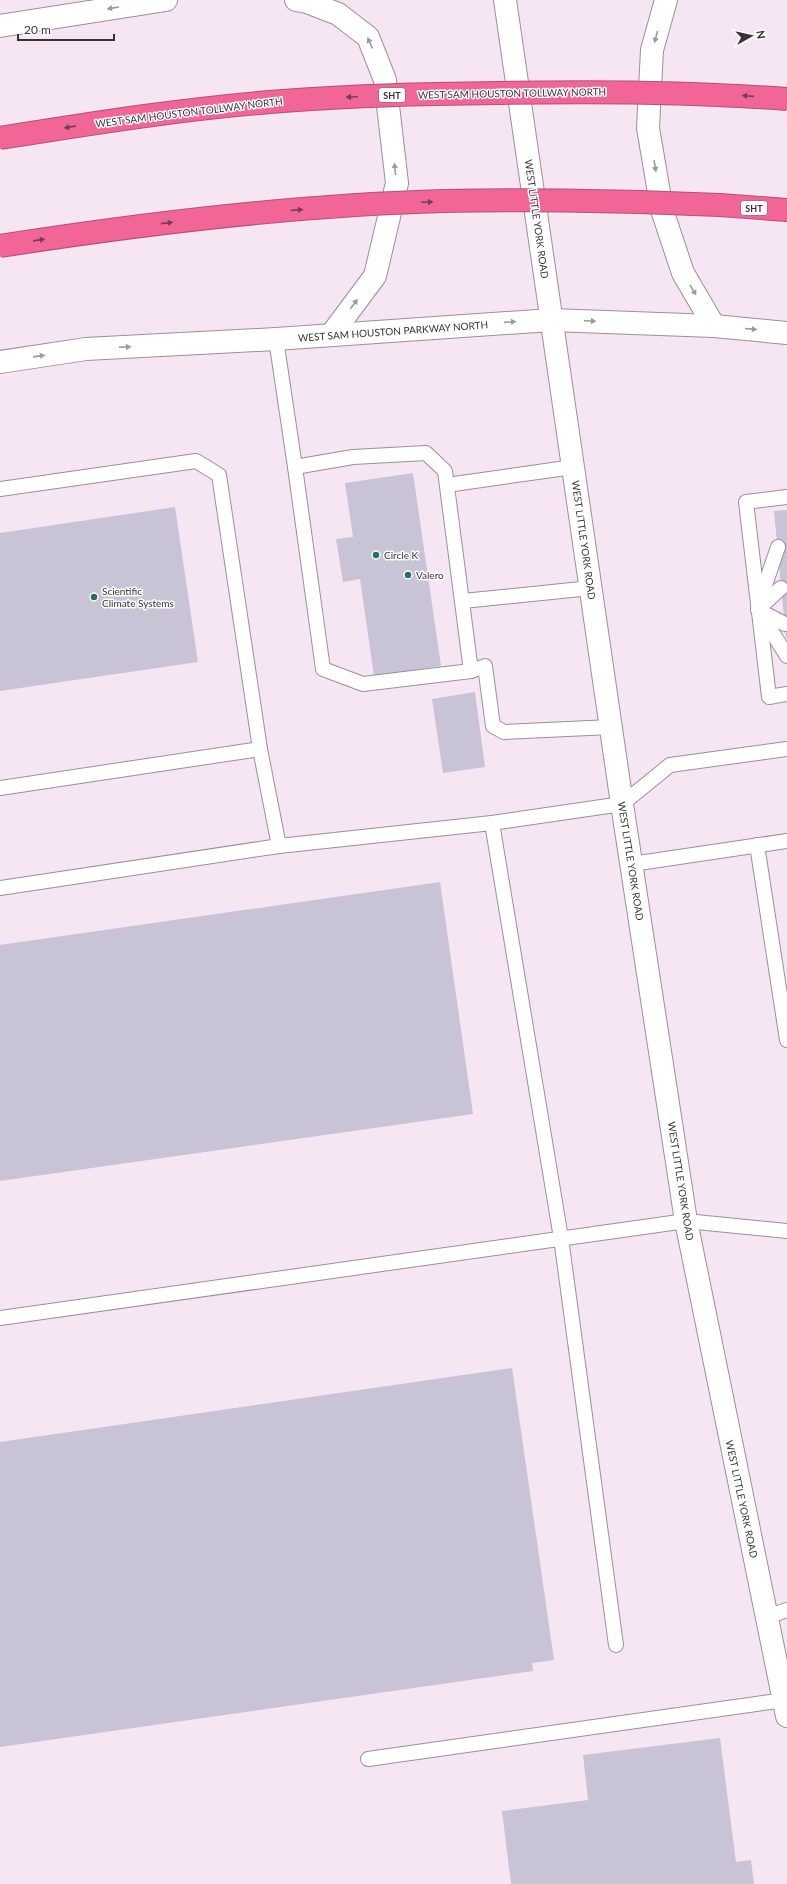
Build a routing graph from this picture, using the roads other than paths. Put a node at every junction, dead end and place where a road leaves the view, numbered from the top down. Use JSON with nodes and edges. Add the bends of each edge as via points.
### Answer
{"nodes":[{"id":1,"x":166,"y":0,"type":"edge"},
{"id":2,"x":296,"y":0,"type":"edge"},
{"id":3,"x":505,"y":0,"type":"edge"},
{"id":4,"x":666,"y":0,"type":"edge"},
{"id":5,"x":0,"y":26,"type":"edge"},
{"id":6,"x":787,"y":99,"type":"edge"},
{"id":7,"x":0,"y":138,"type":"edge"},
{"id":8,"x":787,"y":210,"type":"edge"},
{"id":9,"x":0,"y":246,"type":"edge"},
{"id":10,"x":552,"y":320,"type":"junction"},
{"id":11,"x":714,"y":326,"type":"junction"},
{"id":12,"x":787,"y":333,"type":"edge"},
{"id":13,"x":331,"y":335,"type":"junction"},
{"id":14,"x":276,"y":339,"type":"junction"},
{"id":15,"x":0,"y":362,"type":"edge"},
{"id":16,"x":296,"y":467,"type":"junction"},
{"id":17,"x":573,"y":467,"type":"junction"},
{"id":18,"x":446,"y":485,"type":"junction"},
{"id":19,"x":0,"y":489,"type":"edge"},
{"id":20,"x":787,"y":497,"type":"edge"},
{"id":21,"x":778,"y":547,"type":"dead end"},
{"id":22,"x":591,"y":588,"type":"junction"},
{"id":23,"x":781,"y":588,"type":"dead end"},
{"id":24,"x":463,"y":601,"type":"junction"},
{"id":25,"x":757,"y":610,"type":"junction"},
{"id":26,"x":785,"y":624,"type":"dead end"},
{"id":27,"x":787,"y":656,"type":"edge"},
{"id":28,"x":471,"y":671,"type":"junction"},
{"id":29,"x":787,"y":694,"type":"edge"},
{"id":30,"x":611,"y":727,"type":"junction"},
{"id":31,"x":260,"y":749,"type":"junction"},
{"id":32,"x":787,"y":749,"type":"edge"},
{"id":33,"x":0,"y":788,"type":"edge"},
{"id":34,"x":622,"y":804,"type":"junction"},
{"id":35,"x":492,"y":823,"type":"junction"},
{"id":36,"x":787,"y":841,"type":"edge"},
{"id":37,"x":757,"y":845,"type":"junction"},
{"id":38,"x":278,"y":846,"type":"junction"},
{"id":39,"x":632,"y":864,"type":"junction"},
{"id":40,"x":0,"y":888,"type":"edge"},
{"id":41,"x":787,"y":1040,"type":"edge"},
{"id":42,"x":686,"y":1221,"type":"junction"},
{"id":43,"x":787,"y":1231,"type":"edge"},
{"id":44,"x":561,"y":1238,"type":"junction"},
{"id":45,"x":0,"y":1318,"type":"edge"},
{"id":46,"x":787,"y":1610,"type":"edge"},
{"id":47,"x":766,"y":1617,"type":"junction"},
{"id":48,"x":616,"y":1644,"type":"dead end"},
{"id":49,"x":785,"y":1708,"type":"edge"},
{"id":50,"x":368,"y":1759,"type":"dead end"}],
"edges":[{"from":1,"to":5,"type":"main road","one_way":true},
{"from":13,"to":2,"type":"main road","one_way":true,"via":[[375,276],[396,175],[385,80],[368,37],[338,14]]},
{"from":3,"to":10,"type":"main road","name":"WEST LITTLE YORK ROAD"},
{"from":4,"to":11,"type":"main road","one_way":true,"via":[[652,50],[648,128],[662,210],[683,273]]},
{"from":6,"to":7,"type":"highway","name":"WEST SAM HOUSTON TOLLWAY NORTH","number":"SHT","one_way":true,"bridge":true,"via":[[733,95],[578,92],[416,94],[275,102],[149,115]]},
{"from":9,"to":8,"type":"highway","number":"SHT","one_way":true,"bridge":true,"via":[[238,216],[387,204],[560,200]]},
{"from":10,"to":11,"type":"main road","name":"WEST SAM HOUSTON PARKWAY NORTH","one_way":true},
{"from":13,"to":10,"type":"main road","name":"WEST SAM HOUSTON PARKWAY NORTH","one_way":true},
{"from":10,"to":17,"type":"main road","name":"WEST LITTLE YORK ROAD"},
{"from":11,"to":12,"type":"main road","name":"WEST SAM HOUSTON PARKWAY NORTH","one_way":true},
{"from":13,"to":14,"type":"main road","name":"WEST SAM HOUSTON PARKWAY NORTH"},
{"from":15,"to":14,"type":"main road","name":"WEST SAM HOUSTON PARKWAY NORTH","one_way":true,"via":[[86,349]]},
{"from":14,"to":16,"type":"lane"},
{"from":16,"to":18,"type":"lane","via":[[353,458],[426,453],[445,471]]},
{"from":16,"to":28,"type":"lane","via":[[323,669],[363,684]]},
{"from":17,"to":18,"type":"lane"},
{"from":17,"to":22,"type":"main road","name":"WEST LITTLE YORK ROAD"},
{"from":18,"to":24,"type":"lane"},
{"from":19,"to":31,"type":"lane","via":[[196,461],[219,475]]},
{"from":20,"to":25,"type":"lane","via":[[746,502]]},
{"from":21,"to":25,"type":"lane"},
{"from":22,"to":24,"type":"lane"},
{"from":22,"to":30,"type":"main road","name":"WEST LITTLE YORK ROAD"},
{"from":23,"to":25,"type":"lane"},
{"from":24,"to":28,"type":"lane"},
{"from":25,"to":26,"type":"lane"},
{"from":25,"to":27,"type":"lane"},
{"from":25,"to":29,"type":"lane","via":[[769,697]]},
{"from":28,"to":30,"type":"lane","via":[[485,666],[493,726],[504,732]]},
{"from":30,"to":34,"type":"main road","name":"WEST LITTLE YORK ROAD"},
{"from":31,"to":33,"type":"lane"},
{"from":31,"to":38,"type":"lane"},
{"from":32,"to":34,"type":"lane","via":[[670,765]]},
{"from":34,"to":35,"type":"lane"},
{"from":34,"to":39,"type":"main road","name":"WEST LITTLE YORK ROAD"},
{"from":35,"to":38,"type":"lane"},
{"from":35,"to":44,"type":"lane"},
{"from":36,"to":37,"type":"lane"},
{"from":37,"to":39,"type":"lane"},
{"from":37,"to":41,"type":"lane"},
{"from":38,"to":40,"type":"lane"},
{"from":39,"to":42,"type":"main road","name":"WEST LITTLE YORK ROAD"},
{"from":42,"to":43,"type":"lane"},
{"from":42,"to":44,"type":"lane"},
{"from":42,"to":47,"type":"main road","name":"WEST LITTLE YORK ROAD"},
{"from":44,"to":45,"type":"lane"},
{"from":44,"to":48,"type":"lane"},
{"from":46,"to":47,"type":"lane"},
{"from":47,"to":49,"type":"main road","name":"WEST LITTLE YORK ROAD"},
{"from":49,"to":50,"type":"lane"}]}
